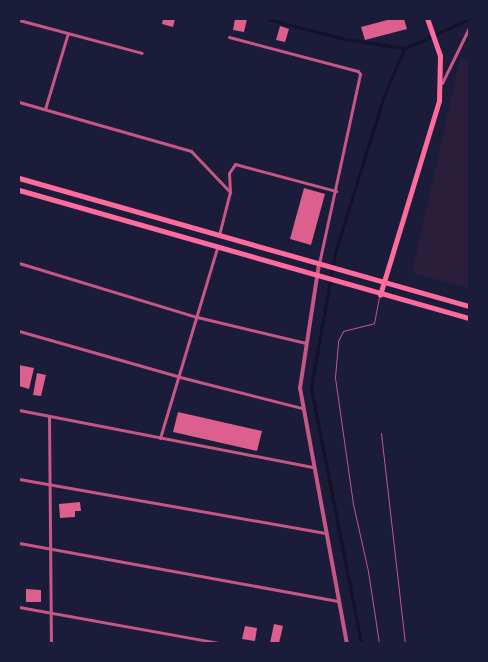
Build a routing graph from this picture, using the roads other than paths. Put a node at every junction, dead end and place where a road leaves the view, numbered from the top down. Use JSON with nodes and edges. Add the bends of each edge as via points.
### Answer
{"nodes":[{"id":1,"x":426,"y":19,"type":"edge"},
{"id":2,"x":19,"y":20,"type":"edge"},
{"id":3,"x":469,"y":28,"type":"edge"},
{"id":4,"x":68,"y":34,"type":"junction"},
{"id":5,"x":230,"y":37,"type":"dead end"},
{"id":6,"x":142,"y":53,"type":"dead end"},
{"id":7,"x":442,"y":83,"type":"junction"},
{"id":8,"x":19,"y":102,"type":"edge"},
{"id":9,"x":45,"y":109,"type":"junction"},
{"id":10,"x":19,"y":178,"type":"edge"},
{"id":11,"x":19,"y":190,"type":"edge"},
{"id":12,"x":336,"y":191,"type":"junction"},
{"id":13,"x":230,"y":192,"type":"junction"},
{"id":14,"x":219,"y":235,"type":"junction"},
{"id":15,"x":216,"y":248,"type":"junction"},
{"id":16,"x":19,"y":263,"type":"edge"},
{"id":17,"x":319,"y":264,"type":"junction"},
{"id":18,"x":317,"y":276,"type":"junction"},
{"id":19,"x":383,"y":282,"type":"junction"},
{"id":20,"x":380,"y":295,"type":"junction"},
{"id":21,"x":469,"y":306,"type":"edge"},
{"id":22,"x":197,"y":316,"type":"junction"},
{"id":23,"x":469,"y":318,"type":"edge"},
{"id":24,"x":19,"y":331,"type":"edge"},
{"id":25,"x":306,"y":343,"type":"junction"},
{"id":26,"x":180,"y":377,"type":"junction"},
{"id":27,"x":302,"y":408,"type":"junction"},
{"id":28,"x":19,"y":410,"type":"edge"},
{"id":29,"x":48,"y":416,"type":"junction"},
{"id":30,"x":380,"y":433,"type":"dead end"},
{"id":31,"x":160,"y":438,"type":"junction"},
{"id":32,"x":313,"y":467,"type":"junction"},
{"id":33,"x":19,"y":480,"type":"edge"},
{"id":34,"x":49,"y":485,"type":"junction"},
{"id":35,"x":325,"y":534,"type":"junction"},
{"id":36,"x":19,"y":543,"type":"edge"},
{"id":37,"x":51,"y":549,"type":"junction"},
{"id":38,"x":338,"y":601,"type":"junction"},
{"id":39,"x":19,"y":608,"type":"edge"},
{"id":40,"x":51,"y":614,"type":"junction"},
{"id":41,"x":51,"y":643,"type":"edge"},
{"id":42,"x":220,"y":643,"type":"edge"},
{"id":43,"x":347,"y":643,"type":"edge"},
{"id":44,"x":379,"y":643,"type":"edge"},
{"id":45,"x":405,"y":643,"type":"edge"}],
"edges":[{"from":1,"to":7,"type":"main road","via":[[438,52]]},
{"from":2,"to":4,"type":"street"},
{"from":3,"to":7,"type":"street"},
{"from":4,"to":6,"type":"street"},
{"from":4,"to":9,"type":"street"},
{"from":5,"to":12,"type":"street","via":[[358,71],[360,74]]},
{"from":7,"to":19,"type":"main road"},
{"from":8,"to":9,"type":"street"},
{"from":9,"to":13,"type":"street","via":[[191,151]]},
{"from":10,"to":14,"type":"highway"},
{"from":11,"to":15,"type":"highway"},
{"from":12,"to":13,"type":"street","via":[[235,164],[229,173]]},
{"from":12,"to":17,"type":"street"},
{"from":13,"to":14,"type":"street"},
{"from":14,"to":17,"type":"highway"},
{"from":15,"to":18,"type":"highway"},
{"from":15,"to":22,"type":"street"},
{"from":16,"to":22,"type":"street"},
{"from":17,"to":18,"type":"street"},
{"from":17,"to":19,"type":"highway"},
{"from":18,"to":20,"type":"highway"},
{"from":18,"to":25,"type":"street"},
{"from":19,"to":20,"type":"main road"},
{"from":19,"to":21,"type":"highway"},
{"from":20,"to":23,"type":"highway"},
{"from":20,"to":44,"type":"lane","via":[[374,323],[343,330],[338,341],[335,377],[353,504]]},
{"from":22,"to":25,"type":"street"},
{"from":22,"to":26,"type":"street"},
{"from":24,"to":26,"type":"street"},
{"from":25,"to":27,"type":"street","via":[[301,370]]},
{"from":26,"to":27,"type":"street"},
{"from":26,"to":31,"type":"street"},
{"from":27,"to":32,"type":"street"},
{"from":28,"to":29,"type":"street"},
{"from":29,"to":31,"type":"street"},
{"from":29,"to":34,"type":"street"},
{"from":30,"to":45,"type":"lane"},
{"from":31,"to":32,"type":"street"},
{"from":32,"to":35,"type":"street"},
{"from":33,"to":34,"type":"street"},
{"from":34,"to":35,"type":"street"},
{"from":34,"to":37,"type":"street"},
{"from":35,"to":38,"type":"street"},
{"from":36,"to":37,"type":"street"},
{"from":37,"to":38,"type":"street"},
{"from":37,"to":40,"type":"street"},
{"from":38,"to":43,"type":"street"},
{"from":39,"to":40,"type":"street"},
{"from":40,"to":41,"type":"street"},
{"from":40,"to":42,"type":"street"}]}
